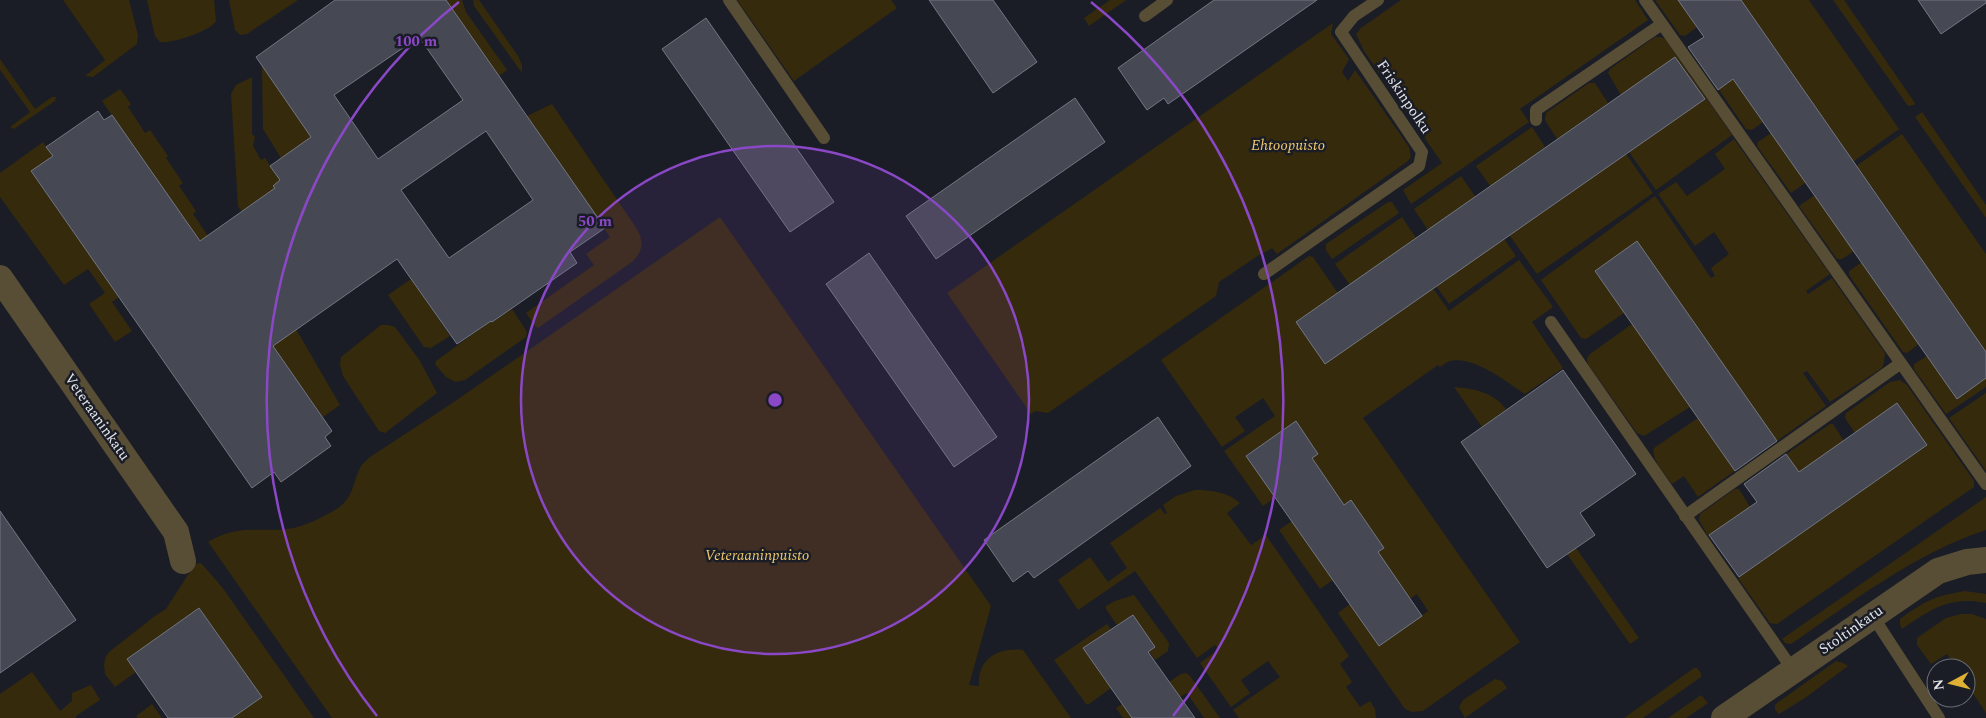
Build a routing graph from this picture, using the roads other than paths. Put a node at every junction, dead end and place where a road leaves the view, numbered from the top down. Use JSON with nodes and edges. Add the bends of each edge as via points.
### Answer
{"nodes":[{"id":1,"x":729,"y":0,"type":"edge"},
{"id":2,"x":1167,"y":0,"type":"edge"},
{"id":3,"x":1378,"y":0,"type":"edge"},
{"id":4,"x":1646,"y":0,"type":"edge"},
{"id":5,"x":1145,"y":16,"type":"dead end"},
{"id":6,"x":1662,"y":24,"type":"junction"},
{"id":7,"x":1536,"y":120,"type":"dead end"},
{"id":8,"x":824,"y":138,"type":"dead end"},
{"id":9,"x":1264,"y":274,"type":"dead end"},
{"id":10,"x":0,"y":278,"type":"edge"},
{"id":11,"x":1551,"y":322,"type":"dead end"},
{"id":12,"x":1901,"y":363,"type":"junction"},
{"id":13,"x":1986,"y":484,"type":"edge"},
{"id":14,"x":1685,"y":516,"type":"junction"},
{"id":15,"x":1986,"y":560,"type":"edge"},
{"id":16,"x":183,"y":561,"type":"dead end"},
{"id":17,"x":1872,"y":616,"type":"junction"},
{"id":18,"x":1793,"y":670,"type":"junction"},
{"id":19,"x":1724,"y":718,"type":"edge"},
{"id":20,"x":1939,"y":718,"type":"edge"}],
"edges":[{"from":1,"to":8,"type":"lane"},
{"from":2,"to":5,"type":"lane"},
{"from":3,"to":9,"type":"lane","name":"Friskinpolku","via":[[1354,16],[1341,32],[1422,152],[1419,166]]},
{"from":4,"to":6,"type":"lane"},
{"from":6,"to":7,"type":"lane","via":[[1536,110]]},
{"from":6,"to":12,"type":"lane"},
{"from":10,"to":16,"type":"street","name":"Veteraaninkatu","via":[[176,532]]},
{"from":11,"to":14,"type":"lane"},
{"from":12,"to":13,"type":"lane"},
{"from":12,"to":14,"type":"lane"},
{"from":14,"to":18,"type":"lane"},
{"from":15,"to":17,"type":"street","name":"Stoltinkatu","via":[[1938,571]]},
{"from":17,"to":18,"type":"street","name":"Stoltinkatu"},
{"from":17,"to":20,"type":"lane"},
{"from":18,"to":19,"type":"street","name":"Stoltinkatu"}]}
